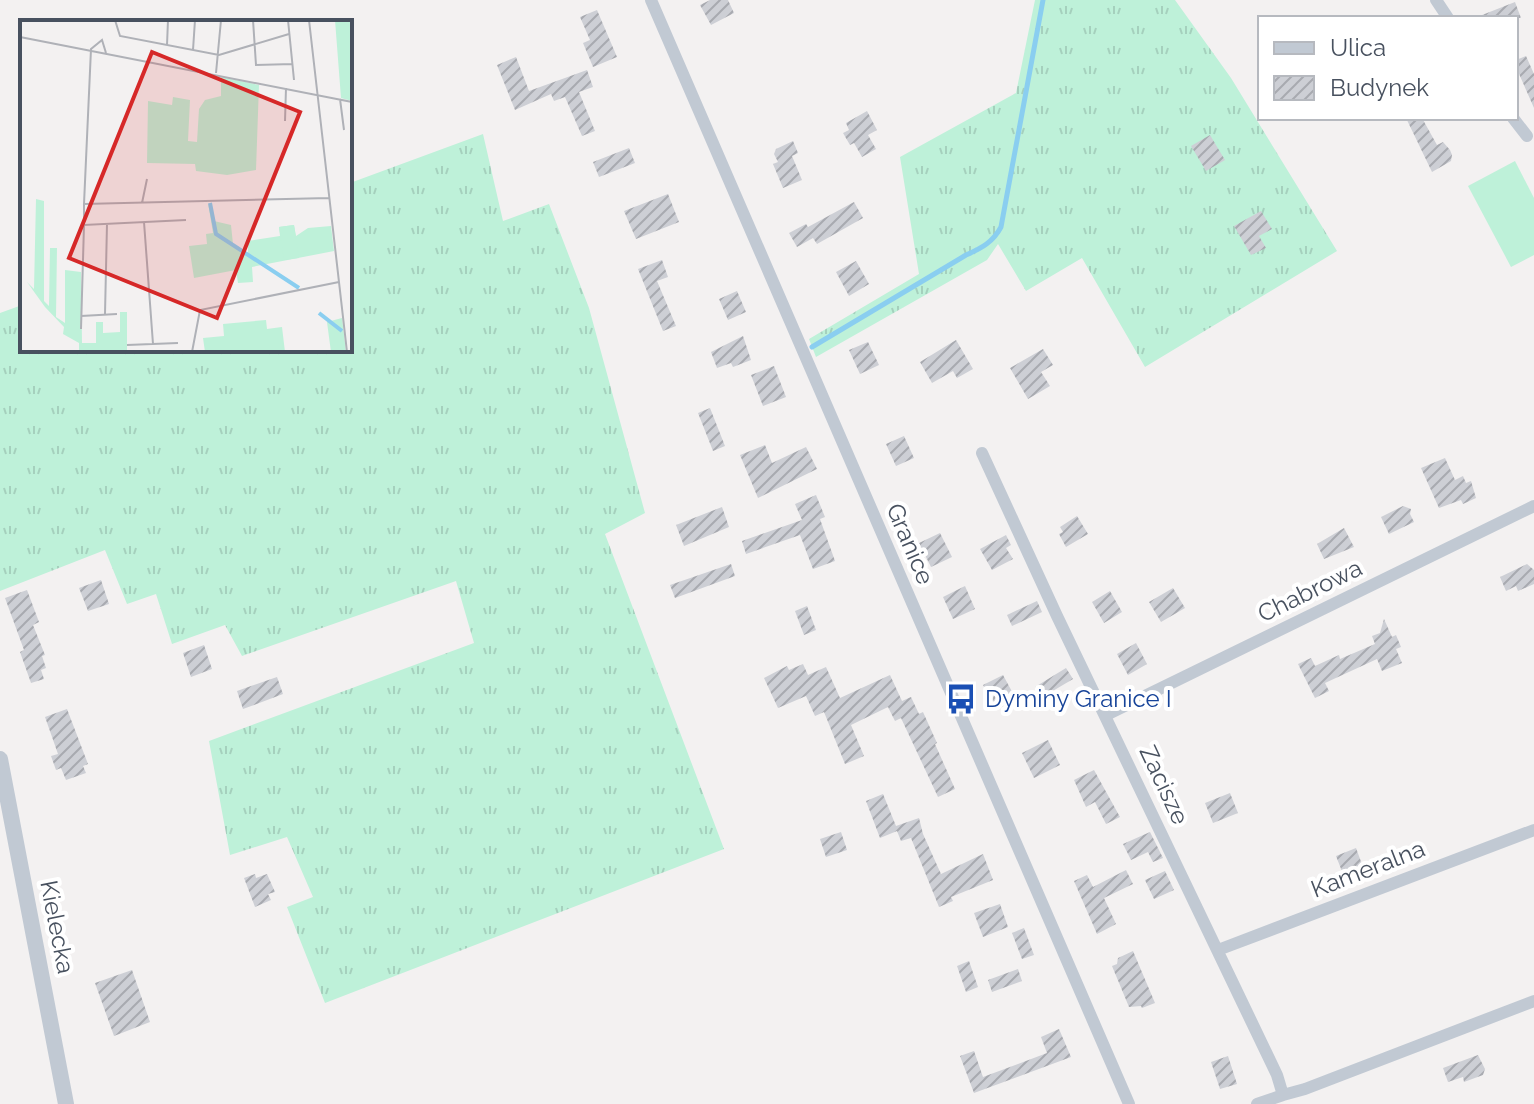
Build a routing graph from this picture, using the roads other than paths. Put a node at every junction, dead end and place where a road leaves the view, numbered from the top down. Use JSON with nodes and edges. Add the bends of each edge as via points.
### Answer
{"nodes":[{"id":1,"x":651,"y":0,"type":"edge"},
{"id":2,"x":1515,"y":120,"type":"edge"},
{"id":3,"x":1527,"y":136,"type":"dead end"},
{"id":4,"x":982,"y":453,"type":"dead end"},
{"id":5,"x":1534,"y":506,"type":"edge"},
{"id":6,"x":1106,"y":715,"type":"junction"},
{"id":7,"x":0,"y":759,"type":"edge"},
{"id":8,"x":1534,"y":830,"type":"edge"},
{"id":9,"x":1218,"y":950,"type":"junction"},
{"id":10,"x":1534,"y":1001,"type":"edge"},
{"id":11,"x":1283,"y":1095,"type":"junction"},
{"id":12,"x":66,"y":1104,"type":"edge"},
{"id":13,"x":1129,"y":1104,"type":"edge"},
{"id":14,"x":1257,"y":1104,"type":"edge"}],
"edges":[{"from":1,"to":13,"type":"street","name":"Granice"},
{"from":2,"to":3,"type":"street"},
{"from":4,"to":6,"type":"street","name":"Zacisze"},
{"from":5,"to":6,"type":"street","name":"Chabrowa"},
{"from":6,"to":9,"type":"street","name":"Zacisze"},
{"from":7,"to":12,"type":"street","name":"Kielecka"},
{"from":8,"to":9,"type":"street","name":"Kameralna"},
{"from":9,"to":11,"type":"street","name":"Zacisze"},
{"from":10,"to":11,"type":"street"},
{"from":11,"to":14,"type":"street"}]}
